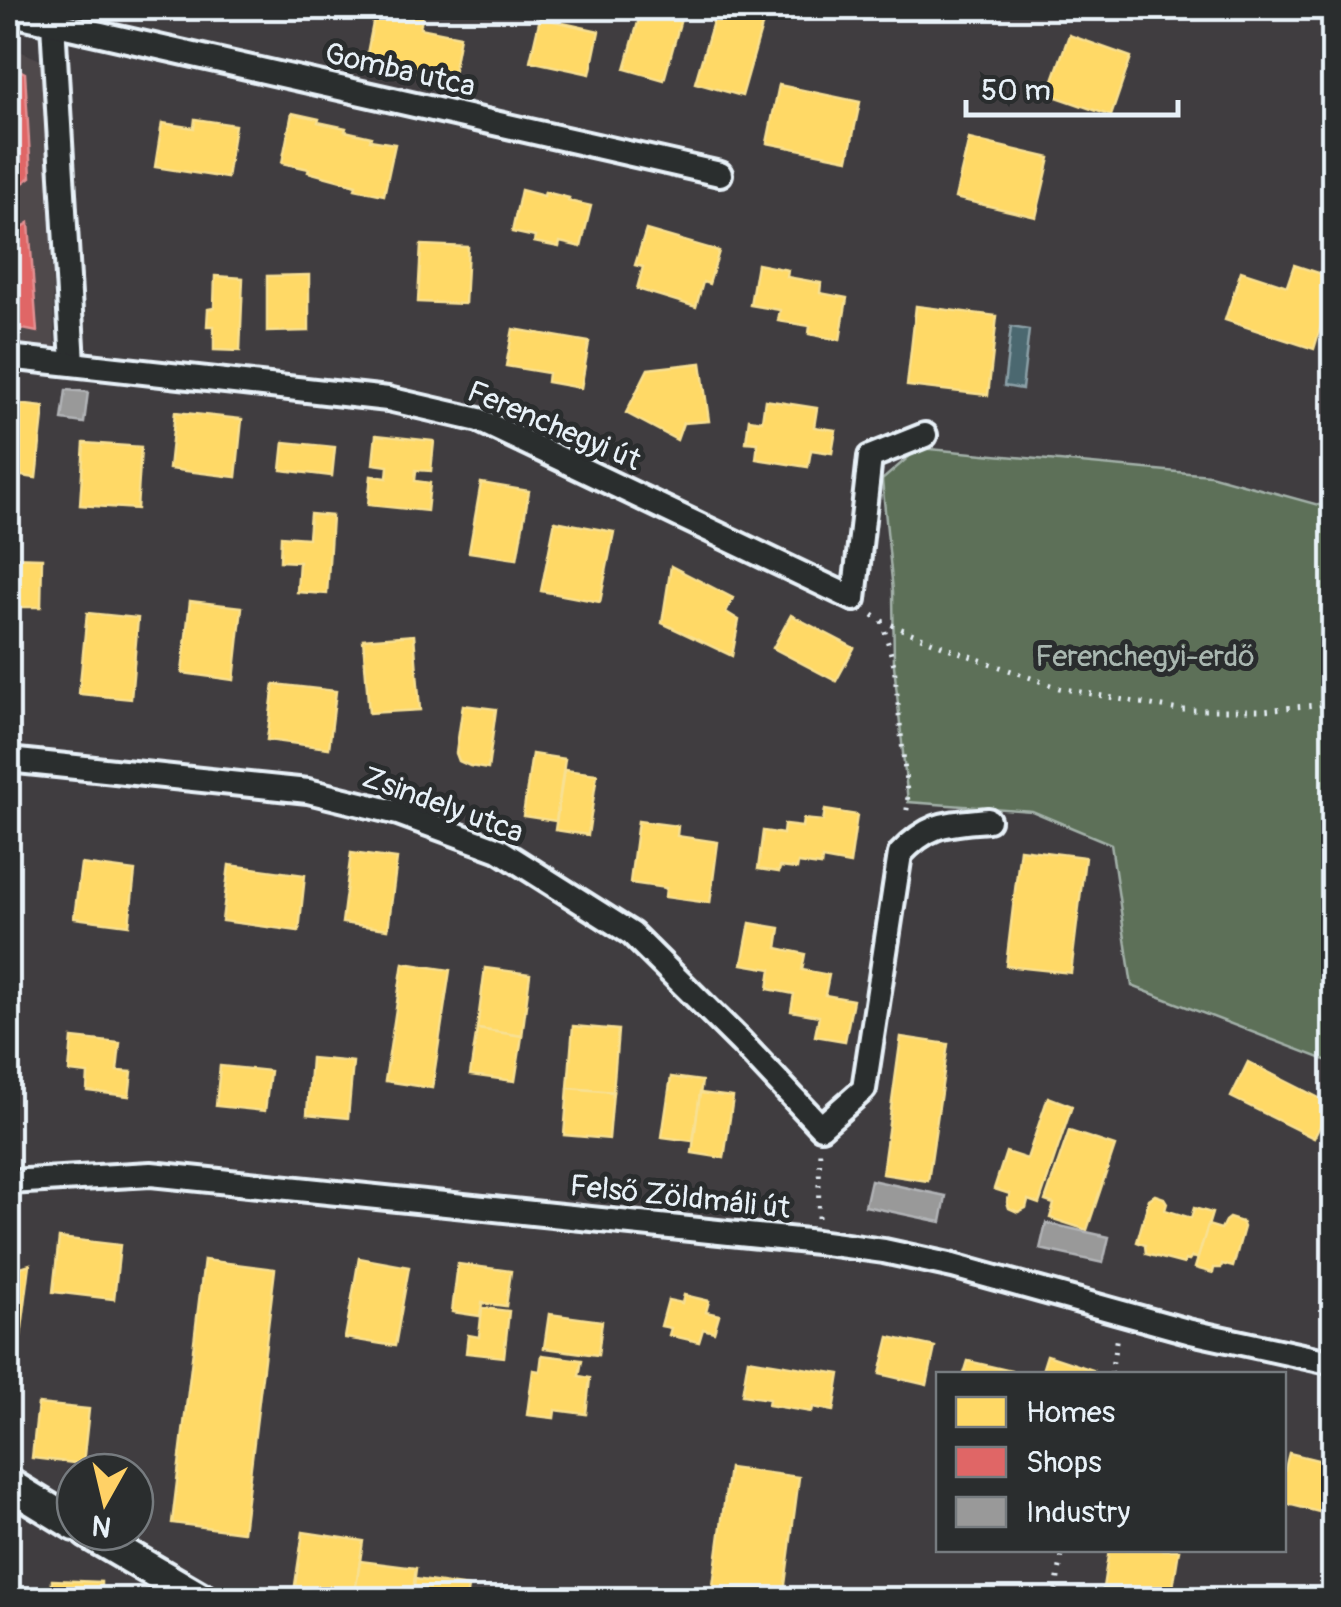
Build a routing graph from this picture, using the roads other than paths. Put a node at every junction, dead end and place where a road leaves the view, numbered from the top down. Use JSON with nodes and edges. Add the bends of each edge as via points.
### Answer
{"nodes":[{"id":1,"x":8,"y":13,"type":"edge"},
{"id":2,"x":56,"y":15,"type":"edge"},
{"id":3,"x":720,"y":174,"type":"dead end"},
{"id":4,"x":8,"y":357,"type":"edge"},
{"id":5,"x":73,"y":364,"type":"junction"},
{"id":6,"x":925,"y":435,"type":"dead end"},
{"id":7,"x":8,"y":760,"type":"edge"},
{"id":8,"x":988,"y":820,"type":"dead end"},
{"id":9,"x":8,"y":1182,"type":"edge"},
{"id":10,"x":1334,"y":1363,"type":"edge"},
{"id":11,"x":8,"y":1484,"type":"edge"},
{"id":12,"x":55,"y":1513,"type":"edge"},
{"id":13,"x":121,"y":1552,"type":"edge"},
{"id":14,"x":203,"y":1600,"type":"edge"}],
"edges":[{"from":1,"to":2,"type":"street","name":"Gomba utca"},
{"from":2,"to":3,"type":"street","name":"Gomba utca"},
{"from":2,"to":5,"type":"street"},
{"from":4,"to":5,"type":"street","name":"Ferenchegyi út"},
{"from":5,"to":6,"type":"street","name":"Ferenchegyi út","via":[[388,399],[479,420],[854,599],[870,457]]},
{"from":7,"to":8,"type":"street","name":"Zsindely utca","via":[[308,791],[398,813],[499,850],[632,934],[821,1126],[864,1090],[900,854],[936,826]]},
{"from":9,"to":10,"type":"street","name":"Felső Zöldmáli út","via":[[151,1174],[884,1250]]},
{"from":11,"to":12,"type":"street"},
{"from":13,"to":14,"type":"street"}]}
